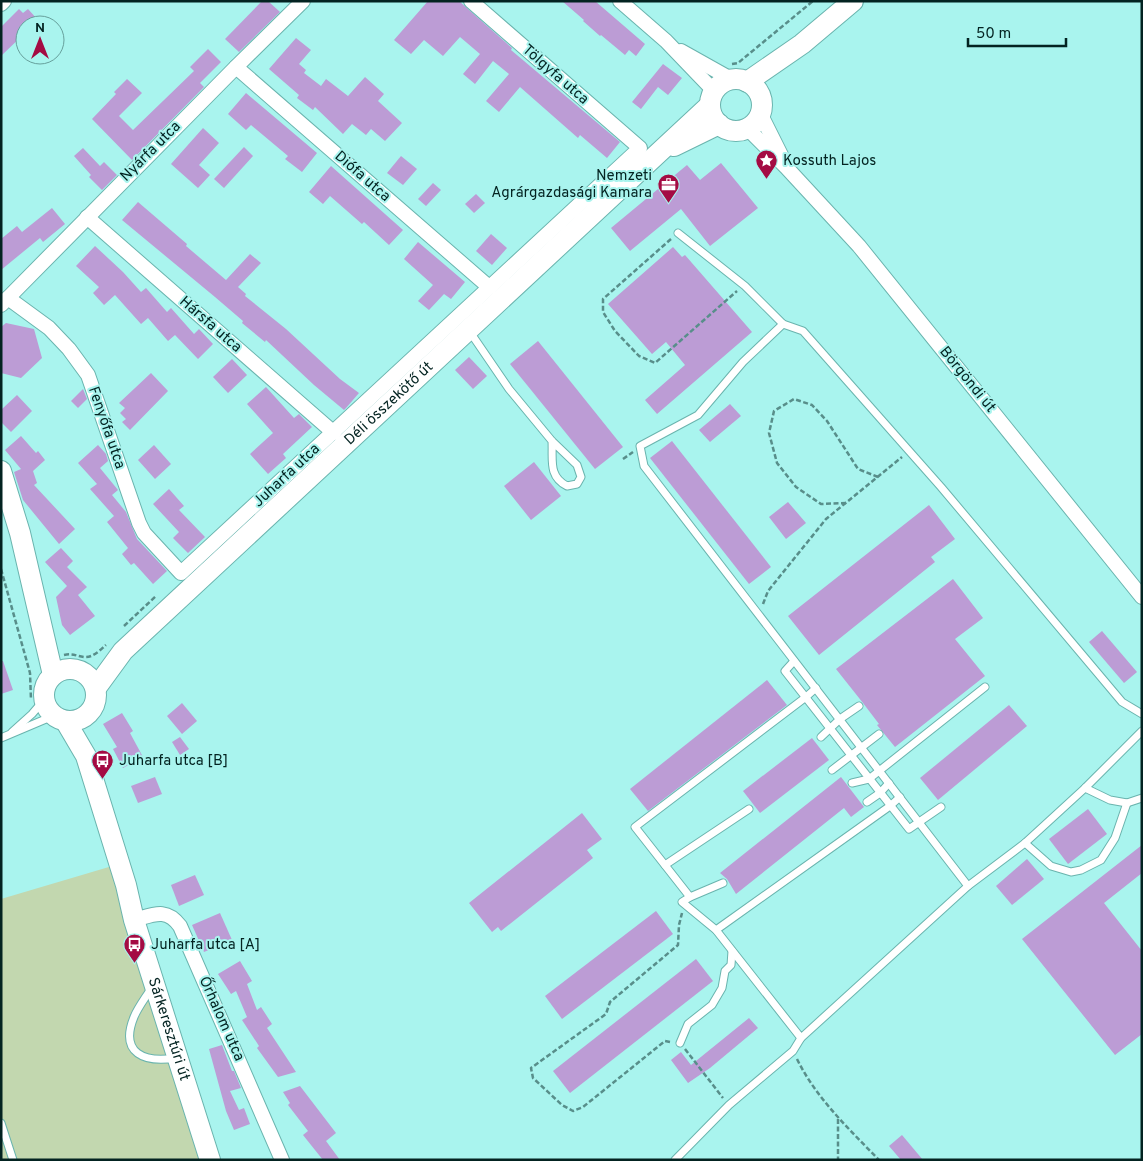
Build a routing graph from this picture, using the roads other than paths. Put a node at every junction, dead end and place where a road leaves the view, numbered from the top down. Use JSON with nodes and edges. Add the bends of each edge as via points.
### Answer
{"nodes":[{"id":1,"x":4,"y":1,"type":"edge"},
{"id":2,"x":303,"y":1,"type":"edge"},
{"id":3,"x":471,"y":1,"type":"edge"},
{"id":4,"x":620,"y":1,"type":"edge"},
{"id":5,"x":853,"y":1,"type":"edge"},
{"id":6,"x":1,"y":4,"type":"edge"},
{"id":7,"x":666,"y":41,"type":"junction"},
{"id":8,"x":236,"y":67,"type":"junction"},
{"id":9,"x":749,"y":92,"type":"junction"},
{"id":10,"x":712,"y":98,"type":"junction"},
{"id":11,"x":719,"y":124,"type":"junction"},
{"id":12,"x":747,"y":128,"type":"junction"},
{"id":13,"x":647,"y":152,"type":"junction"},
{"id":14,"x":786,"y":167,"type":"junction"},
{"id":15,"x":87,"y":217,"type":"junction"},
{"id":16,"x":678,"y":233,"type":"road end"},
{"id":17,"x":489,"y":287,"type":"junction"},
{"id":18,"x":5,"y":302,"type":"edge"},
{"id":19,"x":783,"y":324,"type":"junction"},
{"id":20,"x":469,"y":329,"type":"junction"},
{"id":21,"x":334,"y":432,"type":"junction"},
{"id":22,"x":552,"y":441,"type":"junction"},
{"id":23,"x":1,"y":471,"type":"edge"},
{"id":24,"x":181,"y":573,"type":"joint"},
{"id":25,"x":1142,"y":597,"type":"edge"},
{"id":26,"x":116,"y":642,"type":"junction"},
{"id":27,"x":794,"y":661,"type":"junction"},
{"id":28,"x":65,"y":668,"type":"junction"},
{"id":29,"x":986,"y":687,"type":"dead end"},
{"id":30,"x":96,"y":688,"type":"junction"},
{"id":31,"x":816,"y":688,"type":"junction"},
{"id":32,"x":806,"y":697,"type":"junction"},
{"id":33,"x":859,"y":706,"type":"dead end"},
{"id":34,"x":54,"y":713,"type":"junction"},
{"id":35,"x":1142,"y":714,"type":"edge"},
{"id":36,"x":88,"y":715,"type":"junction"},
{"id":37,"x":840,"y":720,"type":"junction"},
{"id":38,"x":830,"y":729,"type":"junction"},
{"id":39,"x":1142,"y":731,"type":"edge"},
{"id":40,"x":879,"y":734,"type":"dead end"},
{"id":41,"x":5,"y":737,"type":"edge"},
{"id":42,"x":821,"y":737,"type":"dead end"},
{"id":43,"x":861,"y":747,"type":"junction"},
{"id":44,"x":86,"y":756,"type":"junction"},
{"id":45,"x":852,"y":756,"type":"junction"},
{"id":46,"x":832,"y":770,"type":"dead end"},
{"id":47,"x":880,"y":771,"type":"junction"},
{"id":48,"x":869,"y":779,"type":"junction"},
{"id":49,"x":852,"y":783,"type":"dead end"},
{"id":50,"x":889,"y":783,"type":"junction"},
{"id":51,"x":1085,"y":788,"type":"junction"},
{"id":52,"x":880,"y":792,"type":"junction"},
{"id":53,"x":900,"y":797,"type":"junction"},
{"id":54,"x":1142,"y":798,"type":"edge"},
{"id":55,"x":868,"y":802,"type":"dead end"},
{"id":56,"x":1127,"y":803,"type":"junction"},
{"id":57,"x":890,"y":806,"type":"junction"},
{"id":58,"x":941,"y":807,"type":"dead end"},
{"id":59,"x":748,"y":809,"type":"dead end"},
{"id":60,"x":920,"y":822,"type":"junction"},
{"id":61,"x":1025,"y":842,"type":"junction"},
{"id":62,"x":665,"y":865,"type":"junction"},
{"id":63,"x":723,"y":883,"type":"dead end"},
{"id":64,"x":968,"y":886,"type":"junction"},
{"id":65,"x":690,"y":897,"type":"junction"},
{"id":66,"x":134,"y":920,"type":"junction"},
{"id":67,"x":716,"y":930,"type":"junction"},
{"id":68,"x":732,"y":951,"type":"junction"},
{"id":69,"x":155,"y":982,"type":"junction"},
{"id":70,"x":801,"y":1038,"type":"junction"},
{"id":71,"x":680,"y":1043,"type":"road end"},
{"id":72,"x":178,"y":1057,"type":"junction"},
{"id":73,"x":1,"y":1123,"type":"edge"},
{"id":74,"x":13,"y":1160,"type":"edge"},
{"id":75,"x":210,"y":1160,"type":"edge"},
{"id":76,"x":282,"y":1160,"type":"edge"},
{"id":77,"x":675,"y":1160,"type":"edge"}],
"edges":[{"from":1,"to":6,"type":"street"},
{"from":2,"to":8,"type":"street","name":"Nyárfa utca"},
{"from":3,"to":13,"type":"street","name":"Tölgyfa utca"},
{"from":4,"to":7,"type":"street"},
{"from":5,"to":9,"type":"main road"},
{"from":7,"to":9,"type":"street"},
{"from":7,"to":10,"type":"street"},
{"from":8,"to":15,"type":"street","name":"Nyárfa utca"},
{"from":8,"to":17,"type":"street","name":"Diófa utca"},
{"from":9,"to":10,"type":"main road","via":[[721,83]]},
{"from":9,"to":12,"type":"main road","via":[[757,119]]},
{"from":9,"to":14,"type":"street","name":"Börgöndi út"},
{"from":10,"to":11,"type":"main road","via":[[712,116]]},
{"from":10,"to":13,"type":"main road","name":"Déli összekötő út"},
{"from":11,"to":12,"type":"main road","via":[[732,130]]},
{"from":11,"to":13,"type":"main road","name":"Déli összekötő út"},
{"from":12,"to":14,"type":"street","name":"Börgöndi út"},
{"from":13,"to":17,"type":"street","name":"Juharfa utca"},
{"from":13,"to":20,"type":"main road","name":"Déli összekötő út"},
{"from":14,"to":25,"type":"street","name":"Börgöndi út","via":[[860,246]]},
{"from":15,"to":18,"type":"street","name":"Nyárfa utca"},
{"from":15,"to":21,"type":"street","name":"Hársfa utca"},
{"from":16,"to":19,"type":"lane","via":[[745,286]]},
{"from":17,"to":21,"type":"street","name":"Juharfa utca"},
{"from":18,"to":24,"type":"street","name":"Fenyőfa utca","via":[[50,328],[88,375],[139,523],[144,533]]},
{"from":19,"to":27,"type":"lane","via":[[743,362],[698,415],[640,446],[644,466],[649,473]]},
{"from":19,"to":35,"type":"lane","via":[[803,331],[1122,702]]},
{"from":20,"to":22,"type":"lane","via":[[509,389]]},
{"from":20,"to":26,"type":"main road","name":"Déli összekötő út"},
{"from":21,"to":24,"type":"street","name":"Juharfa utca"},
{"from":22,"to":22,"type":"lane","via":[[577,465],[581,477],[577,484],[567,486],[558,481],[553,471]]},
{"from":23,"to":28,"type":"main road","via":[[20,532],[42,626]]},
{"from":26,"to":28,"type":"main road","name":"Déli összekötő út"},
{"from":26,"to":30,"type":"main road","name":"Déli összekötő út"},
{"from":27,"to":31,"type":"lane"},
{"from":27,"to":32,"type":"lane","via":[[786,671]]},
{"from":28,"to":30,"type":"main road","via":[[91,679]]},
{"from":28,"to":34,"type":"main road","via":[[45,686]]},
{"from":29,"to":47,"type":"lane"},
{"from":30,"to":36,"type":"main road","via":[[97,698]]},
{"from":31,"to":32,"type":"lane"},
{"from":31,"to":37,"type":"lane"},
{"from":32,"to":38,"type":"lane"},
{"from":32,"to":62,"type":"lane","via":[[635,827]]},
{"from":33,"to":37,"type":"lane"},
{"from":34,"to":36,"type":"main road","via":[[81,720]]},
{"from":34,"to":41,"type":"lane"},
{"from":34,"to":41,"type":"lane","via":[[32,714]]},
{"from":34,"to":44,"type":"main road","name":"Sárkeresztúri út"},
{"from":36,"to":44,"type":"main road","name":"Sárkeresztúri út"},
{"from":37,"to":38,"type":"lane"},
{"from":37,"to":43,"type":"lane"},
{"from":38,"to":42,"type":"lane"},
{"from":38,"to":45,"type":"lane"},
{"from":39,"to":51,"type":"lane"},
{"from":40,"to":43,"type":"lane"},
{"from":43,"to":45,"type":"lane"},
{"from":43,"to":47,"type":"lane"},
{"from":44,"to":66,"type":"main road","name":"Sárkeresztúri út"},
{"from":45,"to":46,"type":"lane"},
{"from":45,"to":48,"type":"lane"},
{"from":47,"to":48,"type":"lane"},
{"from":47,"to":50,"type":"lane"},
{"from":48,"to":49,"type":"lane"},
{"from":48,"to":52,"type":"lane"},
{"from":50,"to":52,"type":"lane"},
{"from":50,"to":53,"type":"lane"},
{"from":51,"to":56,"type":"lane","via":[[1110,800]]},
{"from":51,"to":61,"type":"lane"},
{"from":52,"to":55,"type":"lane"},
{"from":52,"to":57,"type":"lane"},
{"from":53,"to":57,"type":"lane"},
{"from":53,"to":60,"type":"lane"},
{"from":54,"to":56,"type":"lane"},
{"from":56,"to":61,"type":"lane","via":[[1115,838],[1101,860],[1081,870],[1071,872],[1051,866]]},
{"from":57,"to":60,"type":"lane","via":[[909,829]]},
{"from":57,"to":67,"type":"lane"},
{"from":58,"to":60,"type":"lane"},
{"from":59,"to":62,"type":"lane"},
{"from":60,"to":64,"type":"lane"},
{"from":61,"to":64,"type":"lane"},
{"from":62,"to":65,"type":"lane"},
{"from":63,"to":65,"type":"lane"},
{"from":64,"to":70,"type":"lane"},
{"from":65,"to":67,"type":"lane","via":[[682,902]]},
{"from":66,"to":69,"type":"main road","name":"Sárkeresztúri út"},
{"from":66,"to":76,"type":"street","name":"Őrhalom utca","via":[[164,913],[174,917],[180,926]]},
{"from":67,"to":68,"type":"lane"},
{"from":68,"to":70,"type":"lane"},
{"from":68,"to":71,"type":"lane","via":[[731,965],[725,972],[722,988],[712,1005],[688,1024]]},
{"from":69,"to":72,"type":"main road","name":"Sárkeresztúri út"},
{"from":69,"to":72,"type":"lane","via":[[134,1016],[130,1031],[132,1046],[139,1056],[154,1060]]},
{"from":70,"to":77,"type":"lane","via":[[793,1051],[729,1105]]},
{"from":72,"to":75,"type":"main road","name":"Sárkeresztúri út"},
{"from":73,"to":74,"type":"lane"}]}
